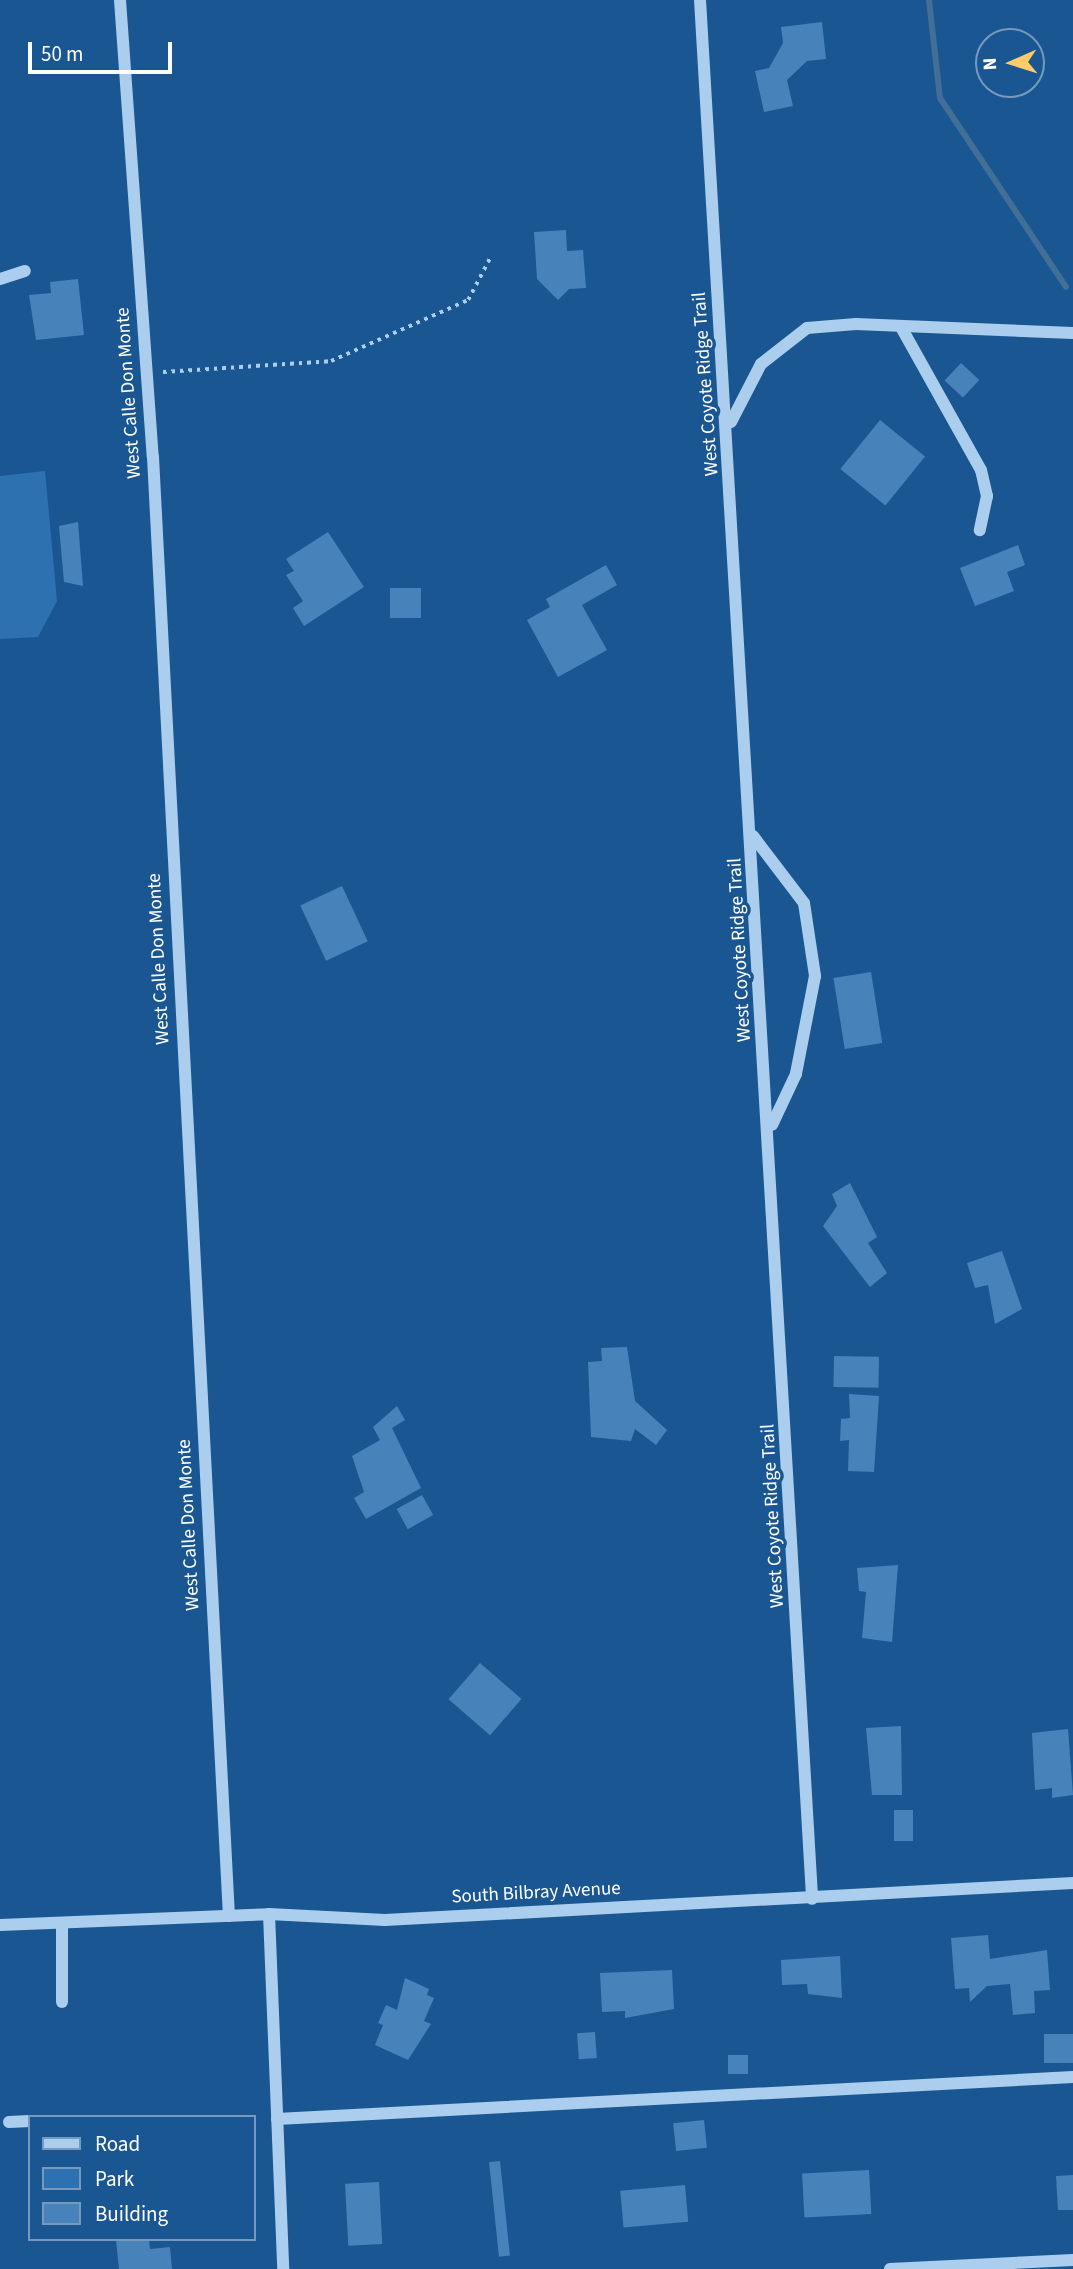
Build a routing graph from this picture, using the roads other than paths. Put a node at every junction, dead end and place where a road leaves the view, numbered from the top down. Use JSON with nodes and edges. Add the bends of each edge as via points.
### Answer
{"nodes":[{"id":1,"x":120,"y":0,"type":"edge"},
{"id":2,"x":700,"y":0,"type":"edge"},
{"id":3,"x":25,"y":271,"type":"dead end"},
{"id":4,"x":0,"y":279,"type":"edge"},
{"id":5,"x":901,"y":327,"type":"junction"},
{"id":6,"x":1073,"y":333,"type":"edge"},
{"id":7,"x":728,"y":429,"type":"junction"},
{"id":8,"x":979,"y":530,"type":"dead end"},
{"id":9,"x":753,"y":836,"type":"junction"},
{"id":10,"x":770,"y":1128,"type":"junction"},
{"id":11,"x":1073,"y":1883,"type":"edge"},
{"id":12,"x":812,"y":1899,"type":"junction"},
{"id":13,"x":269,"y":1914,"type":"junction"},
{"id":14,"x":229,"y":1916,"type":"junction"},
{"id":15,"x":62,"y":1923,"type":"junction"},
{"id":16,"x":0,"y":1925,"type":"edge"},
{"id":17,"x":62,"y":2002,"type":"dead end"},
{"id":18,"x":1073,"y":2077,"type":"edge"},
{"id":19,"x":277,"y":2119,"type":"junction"},
{"id":20,"x":28,"y":2120,"type":"edge"},
{"id":21,"x":9,"y":2122,"type":"dead end"},
{"id":22,"x":1073,"y":2260,"type":"edge"},
{"id":23,"x":283,"y":2269,"type":"edge"},
{"id":24,"x":890,"y":2269,"type":"edge"}],
"edges":[{"from":1,"to":14,"type":"street","name":"West Calle Don Monte","via":[[147,373]]},
{"from":2,"to":7,"type":"street","name":"West Coyote Ridge Trail"},
{"from":3,"to":4,"type":"street"},
{"from":5,"to":6,"type":"street"},
{"from":5,"to":7,"type":"street","via":[[807,328],[761,364],[742,391]]},
{"from":5,"to":8,"type":"street","via":[[981,470],[987,496]]},
{"from":7,"to":9,"type":"street","name":"West Coyote Ridge Trail"},
{"from":9,"to":10,"type":"street","name":"West Coyote Ridge Trail"},
{"from":9,"to":10,"type":"street","via":[[804,903],[815,976],[796,1074]]},
{"from":10,"to":12,"type":"street","name":"West Coyote Ridge Trail"},
{"from":11,"to":12,"type":"street","name":"South Bilbray Avenue"},
{"from":12,"to":13,"type":"street","name":"South Bilbray Avenue","via":[[385,1920]]},
{"from":13,"to":14,"type":"street","name":"South Bilbray Avenue"},
{"from":13,"to":19,"type":"street"},
{"from":14,"to":15,"type":"street","name":"South Bilbray Avenue"},
{"from":15,"to":16,"type":"street","name":"South Bilbray Avenue"},
{"from":15,"to":17,"type":"street"},
{"from":18,"to":19,"type":"street"},
{"from":19,"to":23,"type":"street"},
{"from":20,"to":21,"type":"street"},
{"from":22,"to":24,"type":"street"}]}
